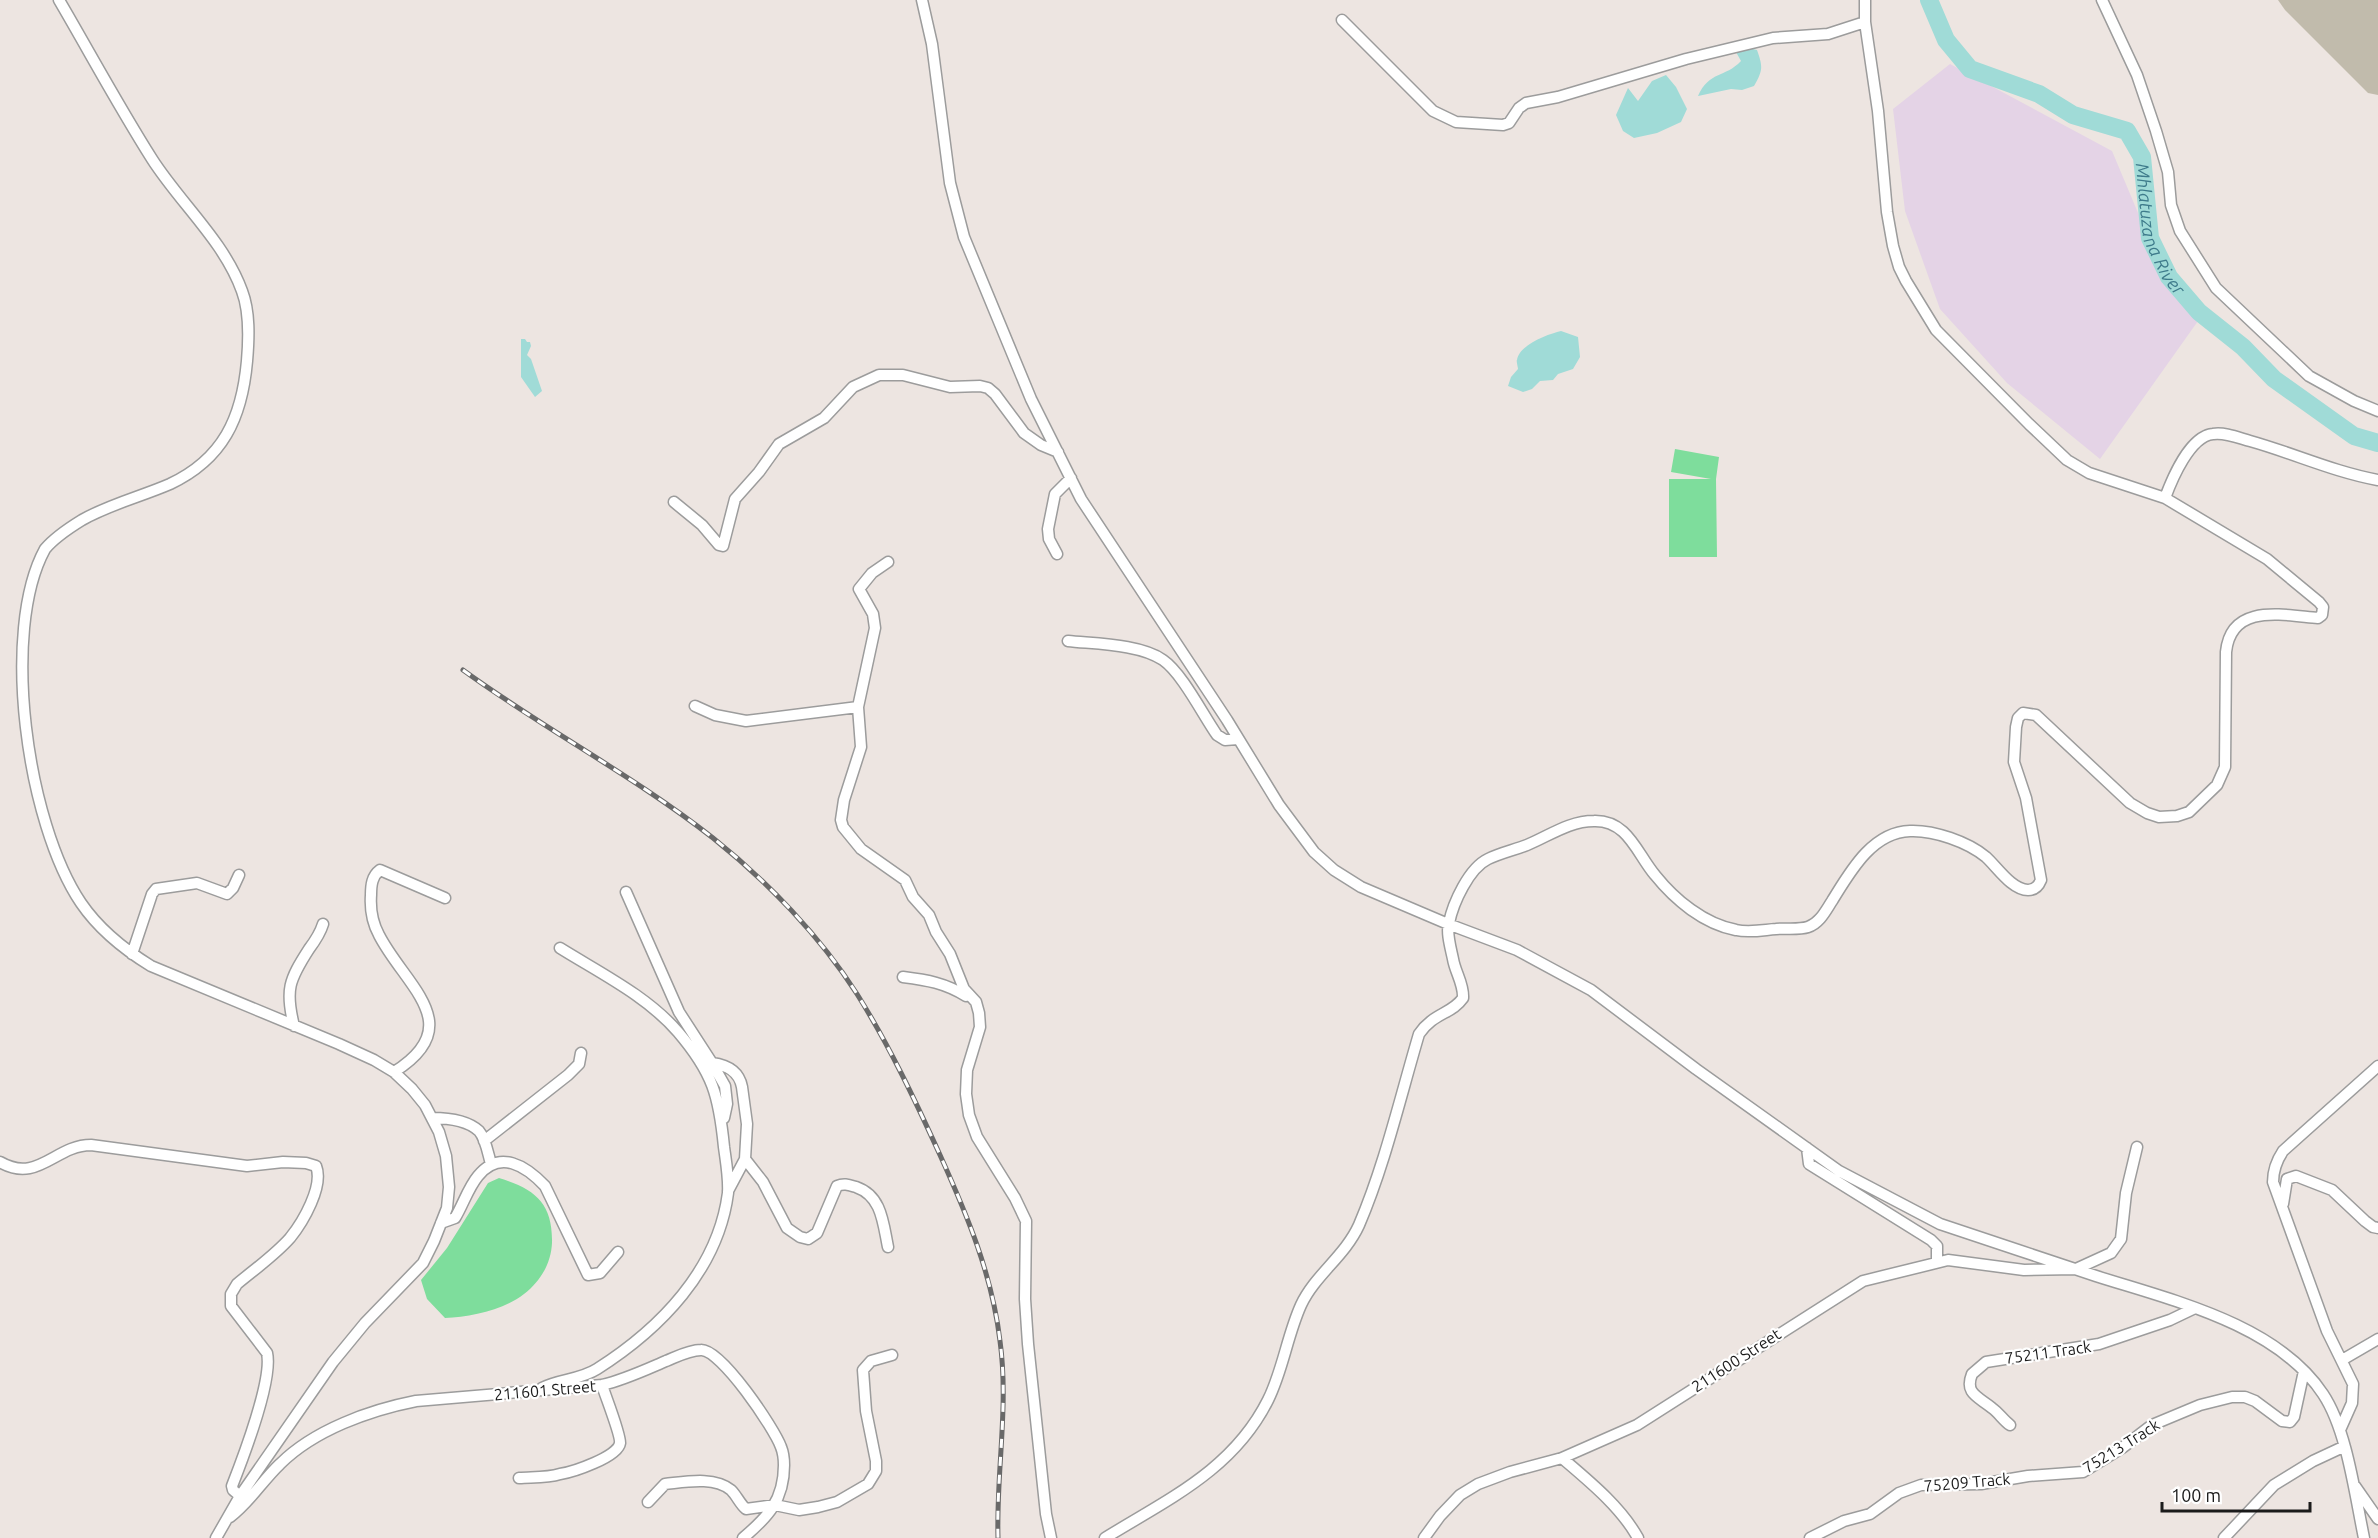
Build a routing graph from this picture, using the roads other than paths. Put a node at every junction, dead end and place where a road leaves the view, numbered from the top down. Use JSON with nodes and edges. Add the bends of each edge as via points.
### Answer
{"nodes":[{"id":1,"x":59,"y":0,"type":"edge"},
{"id":2,"x":922,"y":0,"type":"edge"},
{"id":3,"x":1865,"y":0,"type":"edge"},
{"id":4,"x":2102,"y":0,"type":"edge"},
{"id":5,"x":1342,"y":20,"type":"dead end"},
{"id":6,"x":1864,"y":22,"type":"junction"},
{"id":7,"x":2378,"y":411,"type":"edge"},
{"id":8,"x":1058,"y":452,"type":"junction"},
{"id":9,"x":1071,"y":478,"type":"junction"},
{"id":10,"x":2378,"y":480,"type":"edge"},
{"id":11,"x":2164,"y":498,"type":"junction"},
{"id":12,"x":674,"y":502,"type":"dead end"},
{"id":13,"x":1057,"y":554,"type":"dead end"},
{"id":14,"x":888,"y":562,"type":"dead end"},
{"id":15,"x":1068,"y":641,"type":"dead end"},
{"id":16,"x":695,"y":706,"type":"dead end"},
{"id":17,"x":858,"y":707,"type":"junction"},
{"id":18,"x":1238,"y":739,"type":"junction"},
{"id":19,"x":239,"y":875,"type":"dead end"},
{"id":20,"x":626,"y":892,"type":"dead end"},
{"id":21,"x":445,"y":898,"type":"dead end"},
{"id":22,"x":322,"y":924,"type":"dead end"},
{"id":23,"x":1448,"y":924,"type":"junction"},
{"id":24,"x":560,"y":948,"type":"dead end"},
{"id":25,"x":132,"y":954,"type":"junction"},
{"id":26,"x":903,"y":976,"type":"dead end"},
{"id":27,"x":976,"y":1002,"type":"junction"},
{"id":28,"x":294,"y":1026,"type":"junction"},
{"id":29,"x":581,"y":1053,"type":"dead end"},
{"id":30,"x":712,"y":1062,"type":"junction"},
{"id":31,"x":2378,"y":1065,"type":"edge"},
{"id":32,"x":394,"y":1072,"type":"junction"},
{"id":33,"x":432,"y":1118,"type":"junction"},
{"id":34,"x":722,"y":1127,"type":"junction"},
{"id":35,"x":484,"y":1141,"type":"junction"},
{"id":36,"x":2137,"y":1147,"type":"dead end"},
{"id":37,"x":1807,"y":1148,"type":"junction"},
{"id":38,"x":745,"y":1159,"type":"junction"},
{"id":39,"x":0,"y":1162,"type":"edge"},
{"id":40,"x":491,"y":1164,"type":"junction"},
{"id":41,"x":728,"y":1191,"type":"junction"},
{"id":42,"x":2282,"y":1206,"type":"junction"},
{"id":43,"x":441,"y":1223,"type":"junction"},
{"id":44,"x":2378,"y":1228,"type":"edge"},
{"id":45,"x":888,"y":1247,"type":"dead end"},
{"id":46,"x":618,"y":1252,"type":"dead end"},
{"id":47,"x":1937,"y":1262,"type":"junction"},
{"id":48,"x":2076,"y":1269,"type":"junction"},
{"id":49,"x":2193,"y":1309,"type":"junction"},
{"id":50,"x":2378,"y":1339,"type":"edge"},
{"id":51,"x":892,"y":1355,"type":"dead end"},
{"id":52,"x":2342,"y":1360,"type":"junction"},
{"id":53,"x":2304,"y":1371,"type":"junction"},
{"id":54,"x":602,"y":1386,"type":"junction"},
{"id":55,"x":536,"y":1391,"type":"junction"},
{"id":56,"x":2010,"y":1425,"type":"dead end"},
{"id":57,"x":2340,"y":1430,"type":"junction"},
{"id":58,"x":2343,"y":1447,"type":"junction"},
{"id":59,"x":1562,"y":1458,"type":"junction"},
{"id":60,"x":2028,"y":1476,"type":"joint"},
{"id":61,"x":519,"y":1478,"type":"dead end"},
{"id":62,"x":2353,"y":1484,"type":"junction"},
{"id":63,"x":240,"y":1496,"type":"junction"},
{"id":64,"x":648,"y":1502,"type":"dead end"},
{"id":65,"x":775,"y":1506,"type":"junction"},
{"id":66,"x":2378,"y":1519,"type":"edge"},
{"id":67,"x":225,"y":1521,"type":"junction"},
{"id":68,"x":216,"y":1538,"type":"edge"},
{"id":69,"x":743,"y":1538,"type":"edge"},
{"id":70,"x":1051,"y":1538,"type":"edge"},
{"id":71,"x":1105,"y":1538,"type":"edge"},
{"id":72,"x":1424,"y":1538,"type":"edge"},
{"id":73,"x":1638,"y":1538,"type":"edge"},
{"id":74,"x":1810,"y":1538,"type":"edge"},
{"id":75,"x":2224,"y":1538,"type":"edge"},
{"id":76,"x":2364,"y":1538,"type":"edge"}],
"edges":[{"from":1,"to":25,"type":"street","via":[[153,160],[224,256],[247,305],[248,360],[243,391],[234,421],[211,458],[168,485],[104,508],[64,531],[36,561],[17,606],[12,644],[14,693],[33,797],[46,836],[83,907]]},
{"from":2,"to":8,"type":"street","via":[[932,44],[950,183],[964,237],[1031,399]]},
{"from":3,"to":6,"type":"street"},
{"from":4,"to":7,"type":"street","via":[[2137,75],[2168,172],[2171,205],[2180,231],[2216,288],[2309,376]]},
{"from":5,"to":6,"type":"street","via":[[1433,111],[1456,122],[1503,125],[1526,102],[1773,38],[1828,34]]},
{"from":6,"to":11,"type":"street","via":[[1874,75],[1893,246],[1903,274],[1936,330],[2067,460],[2089,473]]},
{"from":8,"to":9,"type":"street"},
{"from":8,"to":12,"type":"street","via":[[1024,433],[988,388],[950,387],[903,375],[879,375],[853,387],[825,418],[779,444],[735,499],[723,546]]},
{"from":9,"to":13,"type":"street","via":[[1056,494],[1048,529]]},
{"from":9,"to":18,"type":"street"},
{"from":10,"to":11,"type":"street","via":[[2354,476],[2251,441],[2213,434],[2202,438],[2175,470]]},
{"from":11,"to":23,"type":"street","via":[[2267,560],[2319,602],[2324,611],[2318,618],[2264,614],[2233,627],[2226,652],[2225,767],[2217,785],[2189,812],[2159,817],[2130,803],[2048,725],[2036,715],[2023,713],[2016,727],[2014,762],[2026,798],[2041,880],[2035,888],[2018,886],[1966,845],[1940,835],[1908,831],[1888,837],[1861,857],[1820,919],[1809,927],[1748,932],[1707,920],[1688,907],[1653,874],[1627,835],[1617,826],[1593,821],[1559,828],[1478,866],[1467,880]]},
{"from":14,"to":17,"type":"street","via":[[859,589],[873,614],[875,628]]},
{"from":15,"to":18,"type":"street","via":[[1131,649],[1164,660],[1217,735],[1225,740]]},
{"from":16,"to":17,"type":"street","via":[[746,721]]},
{"from":17,"to":27,"type":"street","via":[[861,747],[844,800],[843,827],[861,849],[905,880],[913,897],[929,915],[964,989]]},
{"from":18,"to":23,"type":"street","via":[[1298,832],[1334,870],[1361,887]]},
{"from":19,"to":25,"type":"street","via":[[227,894],[197,883],[156,889]]},
{"from":20,"to":30,"type":"street","via":[[679,1012]]},
{"from":21,"to":32,"type":"street","via":[[380,870],[371,885],[370,910],[379,935],[430,1016],[430,1028],[418,1053]]},
{"from":22,"to":28,"type":"street","via":[[318,937],[292,975],[289,1006]]},
{"from":23,"to":37,"type":"street","via":[[1517,950],[1591,990]]},
{"from":23,"to":71,"type":"street","via":[[1463,998],[1432,1018],[1419,1034],[1358,1226],[1301,1305],[1269,1398],[1251,1429],[1227,1457],[1189,1487]]},
{"from":24,"to":34,"type":"street","via":[[644,1002],[677,1031],[714,1086]]},
{"from":25,"to":28,"type":"street","via":[[151,966]]},
{"from":26,"to":27,"type":"street","via":[[943,983]]},
{"from":27,"to":70,"type":"street","via":[[980,1027],[967,1070],[966,1094],[977,1137],[1026,1221],[1028,1344]]},
{"from":28,"to":32,"type":"street"},
{"from":29,"to":35,"type":"street","via":[[579,1064],[568,1075]]},
{"from":30,"to":34,"type":"street","via":[[726,1094]]},
{"from":30,"to":38,"type":"street","via":[[728,1066],[741,1082],[747,1124]]},
{"from":31,"to":42,"type":"street","via":[[2283,1150],[2273,1182]]},
{"from":32,"to":33,"type":"street","via":[[412,1089]]},
{"from":33,"to":35,"type":"street","via":[[464,1123],[479,1131]]},
{"from":33,"to":43,"type":"street","via":[[446,1156],[448,1177],[447,1208]]},
{"from":34,"to":41,"type":"street"},
{"from":35,"to":40,"type":"street"},
{"from":36,"to":48,"type":"street","via":[[2119,1245],[2111,1253]]},
{"from":37,"to":47,"type":"street","via":[[1809,1164],[1931,1240],[1937,1246]]},
{"from":37,"to":48,"type":"street","via":[[1839,1171],[1940,1224]]},
{"from":38,"to":41,"type":"street"},
{"from":38,"to":45,"type":"street","via":[[764,1182],[788,1228],[800,1237],[808,1239],[817,1233],[837,1186],[850,1185],[869,1194],[878,1204]]},
{"from":39,"to":63,"type":"street","via":[[29,1170],[67,1151],[91,1145],[247,1166],[283,1162],[316,1166],[316,1191],[291,1237],[237,1284],[231,1294],[231,1306],[269,1361],[246,1451],[232,1486]]},
{"from":40,"to":43,"type":"street","via":[[477,1177],[455,1218]]},
{"from":40,"to":46,"type":"street","via":[[500,1160],[517,1165],[545,1186],[588,1275],[600,1273]]},
{"from":41,"to":55,"type":"street","via":[[713,1247],[666,1317],[594,1371]]},
{"from":42,"to":44,"type":"street","via":[[2285,1182],[2296,1176],[2332,1190]]},
{"from":42,"to":52,"type":"street","via":[[2324,1323]]},
{"from":43,"to":63,"type":"street","via":[[423,1263],[333,1362]]},
{"from":47,"to":48,"type":"street","name":"211600 Street","via":[[1962,1261],[2024,1270]]},
{"from":47,"to":59,"type":"street","name":"211600 Street","via":[[1863,1281],[1637,1425]]},
{"from":48,"to":49,"type":"street"},
{"from":49,"to":53,"type":"street","via":[[2260,1337]]},
{"from":49,"to":56,"type":"street","name":"75211 Track","via":[[2099,1344],[1986,1362],[1972,1374],[1970,1388],[1976,1398]]},
{"from":50,"to":52,"type":"street"},
{"from":51,"to":65,"type":"street","via":[[871,1361],[863,1370],[876,1461],[873,1478],[837,1502],[799,1510]]},
{"from":52,"to":57,"type":"street","via":[[2354,1390]]},
{"from":53,"to":57,"type":"street","via":[[2323,1394]]},
{"from":53,"to":60,"type":"street","name":"75213 Track","via":[[2290,1422],[2282,1421],[2255,1401],[2232,1397],[2200,1405],[2152,1425],[2083,1472]]},
{"from":54,"to":55,"type":"street","name":"211601 Street"},
{"from":54,"to":61,"type":"street","via":[[620,1439],[617,1448],[576,1470]]},
{"from":54,"to":65,"type":"street","name":"211601 Street","via":[[682,1355],[701,1350],[714,1355],[742,1387],[781,1448],[784,1464]]},
{"from":55,"to":67,"type":"street","name":"211601 Street","via":[[416,1401],[348,1421],[298,1448],[279,1464],[243,1508]]},
{"from":57,"to":58,"type":"street"},
{"from":58,"to":62,"type":"street"},
{"from":58,"to":75,"type":"street","via":[[2274,1485]]},
{"from":59,"to":72,"type":"street","name":"211600 Street","via":[[1478,1484],[1460,1495]]},
{"from":59,"to":73,"type":"street","via":[[1621,1514]]},
{"from":60,"to":74,"type":"street","name":"75209 Track","via":[[1981,1484],[1921,1485],[1899,1493],[1869,1514]]},
{"from":62,"to":66,"type":"street"},
{"from":62,"to":76,"type":"street"},
{"from":63,"to":67,"type":"street"},
{"from":64,"to":65,"type":"street","via":[[665,1484],[707,1482],[730,1490],[746,1509]]},
{"from":65,"to":69,"type":"street"},
{"from":67,"to":68,"type":"street"}]}
